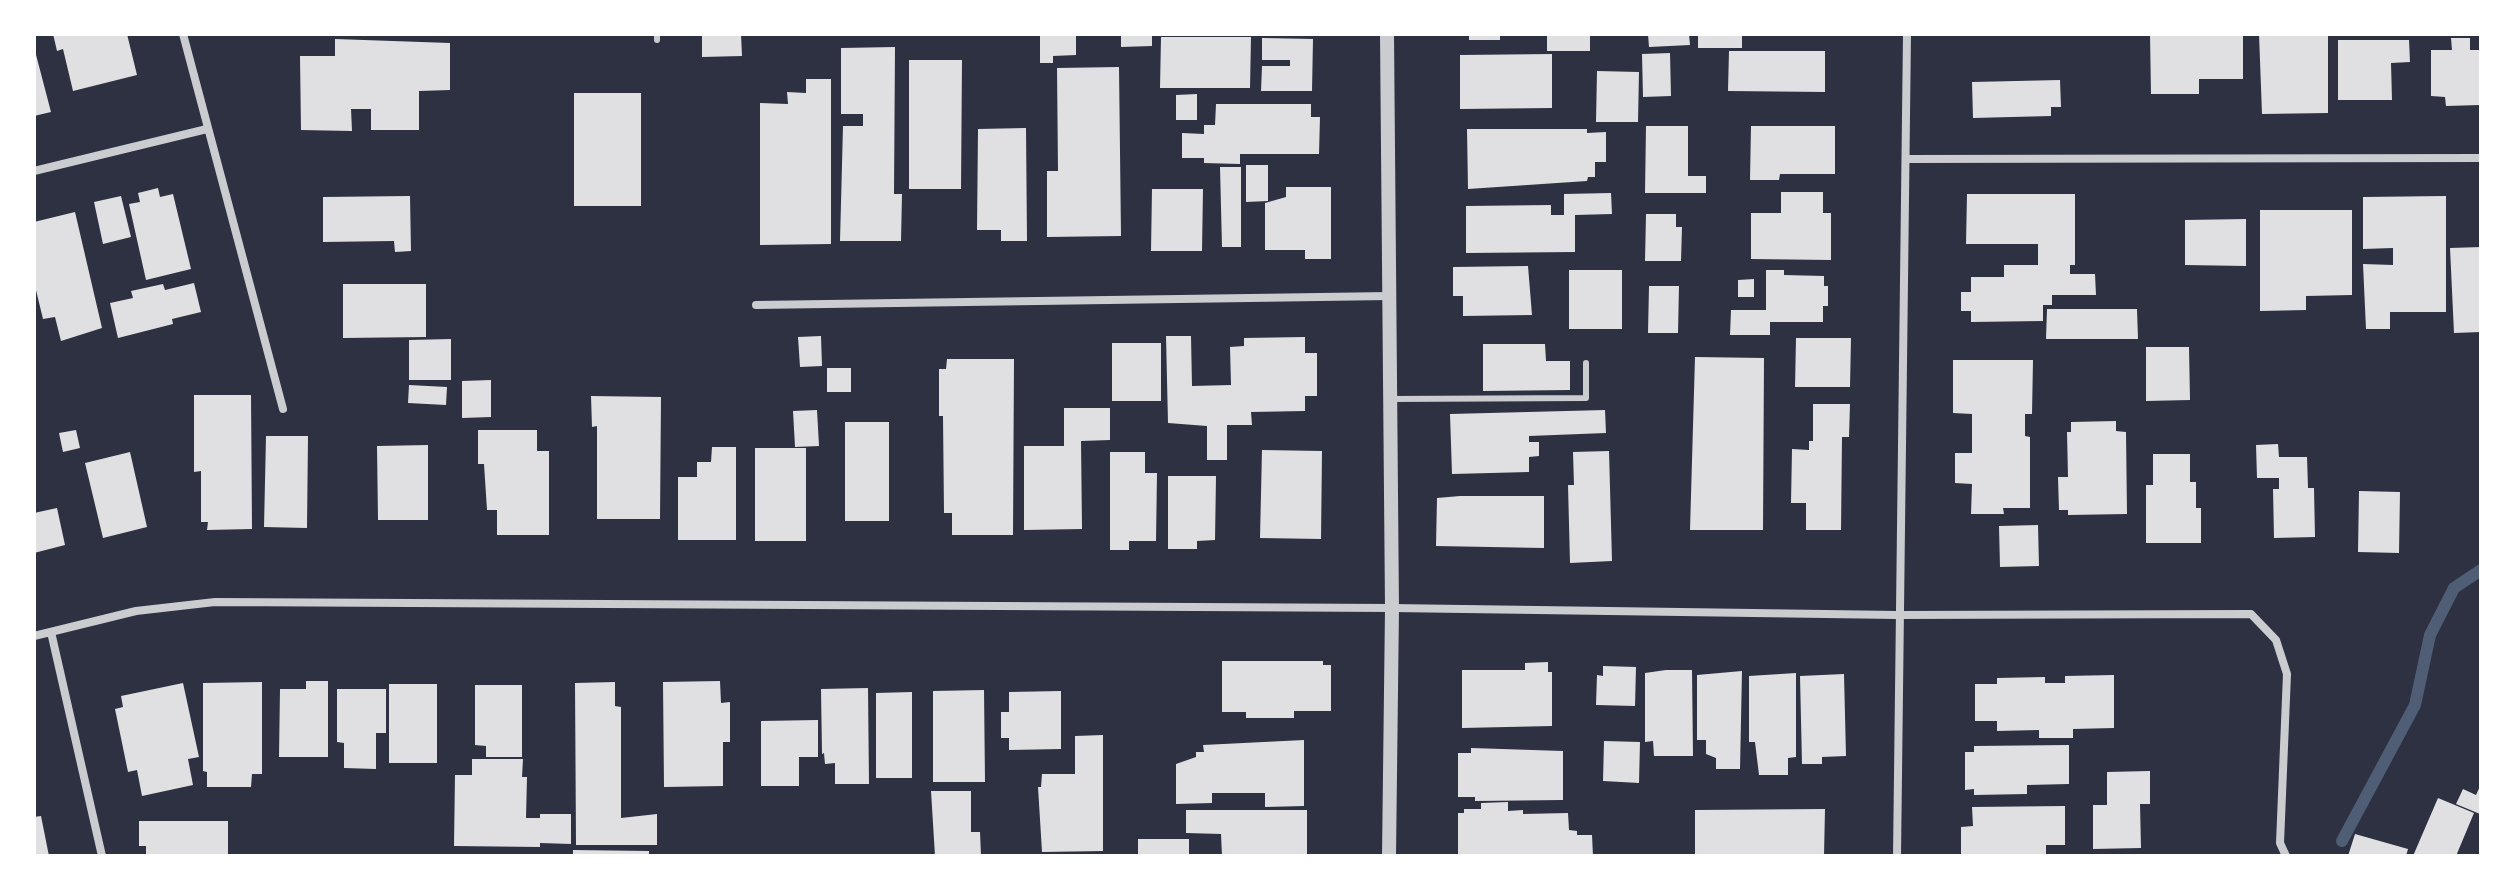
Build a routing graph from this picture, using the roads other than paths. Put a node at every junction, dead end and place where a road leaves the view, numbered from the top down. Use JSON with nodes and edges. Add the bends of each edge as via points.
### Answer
{"nodes":[{"id":1,"x":183,"y":34,"type":"edge"},
{"id":2,"x":1387,"y":34,"type":"edge"},
{"id":3,"x":1907,"y":34,"type":"edge"},
{"id":4,"x":207,"y":129,"type":"junction"},
{"id":5,"x":2481,"y":158,"type":"edge"},
{"id":6,"x":1907,"y":159,"type":"junction"},
{"id":7,"x":34,"y":171,"type":"edge"},
{"id":8,"x":1390,"y":296,"type":"junction"},
{"id":9,"x":756,"y":305,"type":"dead end"},
{"id":10,"x":1586,"y":363,"type":"dead end"},
{"id":11,"x":1391,"y":399,"type":"junction"},
{"id":12,"x":283,"y":409,"type":"dead end"},
{"id":13,"x":1392,"y":608,"type":"junction"},
{"id":14,"x":1897,"y":615,"type":"junction"},
{"id":15,"x":51,"y":632,"type":"junction"},
{"id":16,"x":34,"y":636,"type":"edge"},
{"id":17,"x":102,"y":856,"type":"edge"},
{"id":18,"x":1389,"y":856,"type":"edge"},
{"id":19,"x":1897,"y":856,"type":"edge"},
{"id":20,"x":2286,"y":856,"type":"edge"}],
"edges":[{"from":1,"to":4,"type":"street"},
{"from":2,"to":8,"type":"street"},
{"from":3,"to":6,"type":"street"},
{"from":4,"to":7,"type":"street"},
{"from":4,"to":12,"type":"street"},
{"from":5,"to":6,"type":"street"},
{"from":6,"to":14,"type":"street"},
{"from":8,"to":9,"type":"street"},
{"from":8,"to":11,"type":"street"},
{"from":10,"to":11,"type":"lane","via":[[1586,398]]},
{"from":11,"to":13,"type":"street"},
{"from":13,"to":14,"type":"street"},
{"from":13,"to":15,"type":"street","via":[[215,602],[136,611]]},
{"from":13,"to":18,"type":"street"},
{"from":14,"to":19,"type":"street"},
{"from":14,"to":20,"type":"street","via":[[2251,614],[2276,640],[2287,674],[2280,843]]},
{"from":15,"to":16,"type":"street"},
{"from":15,"to":17,"type":"street"}]}
